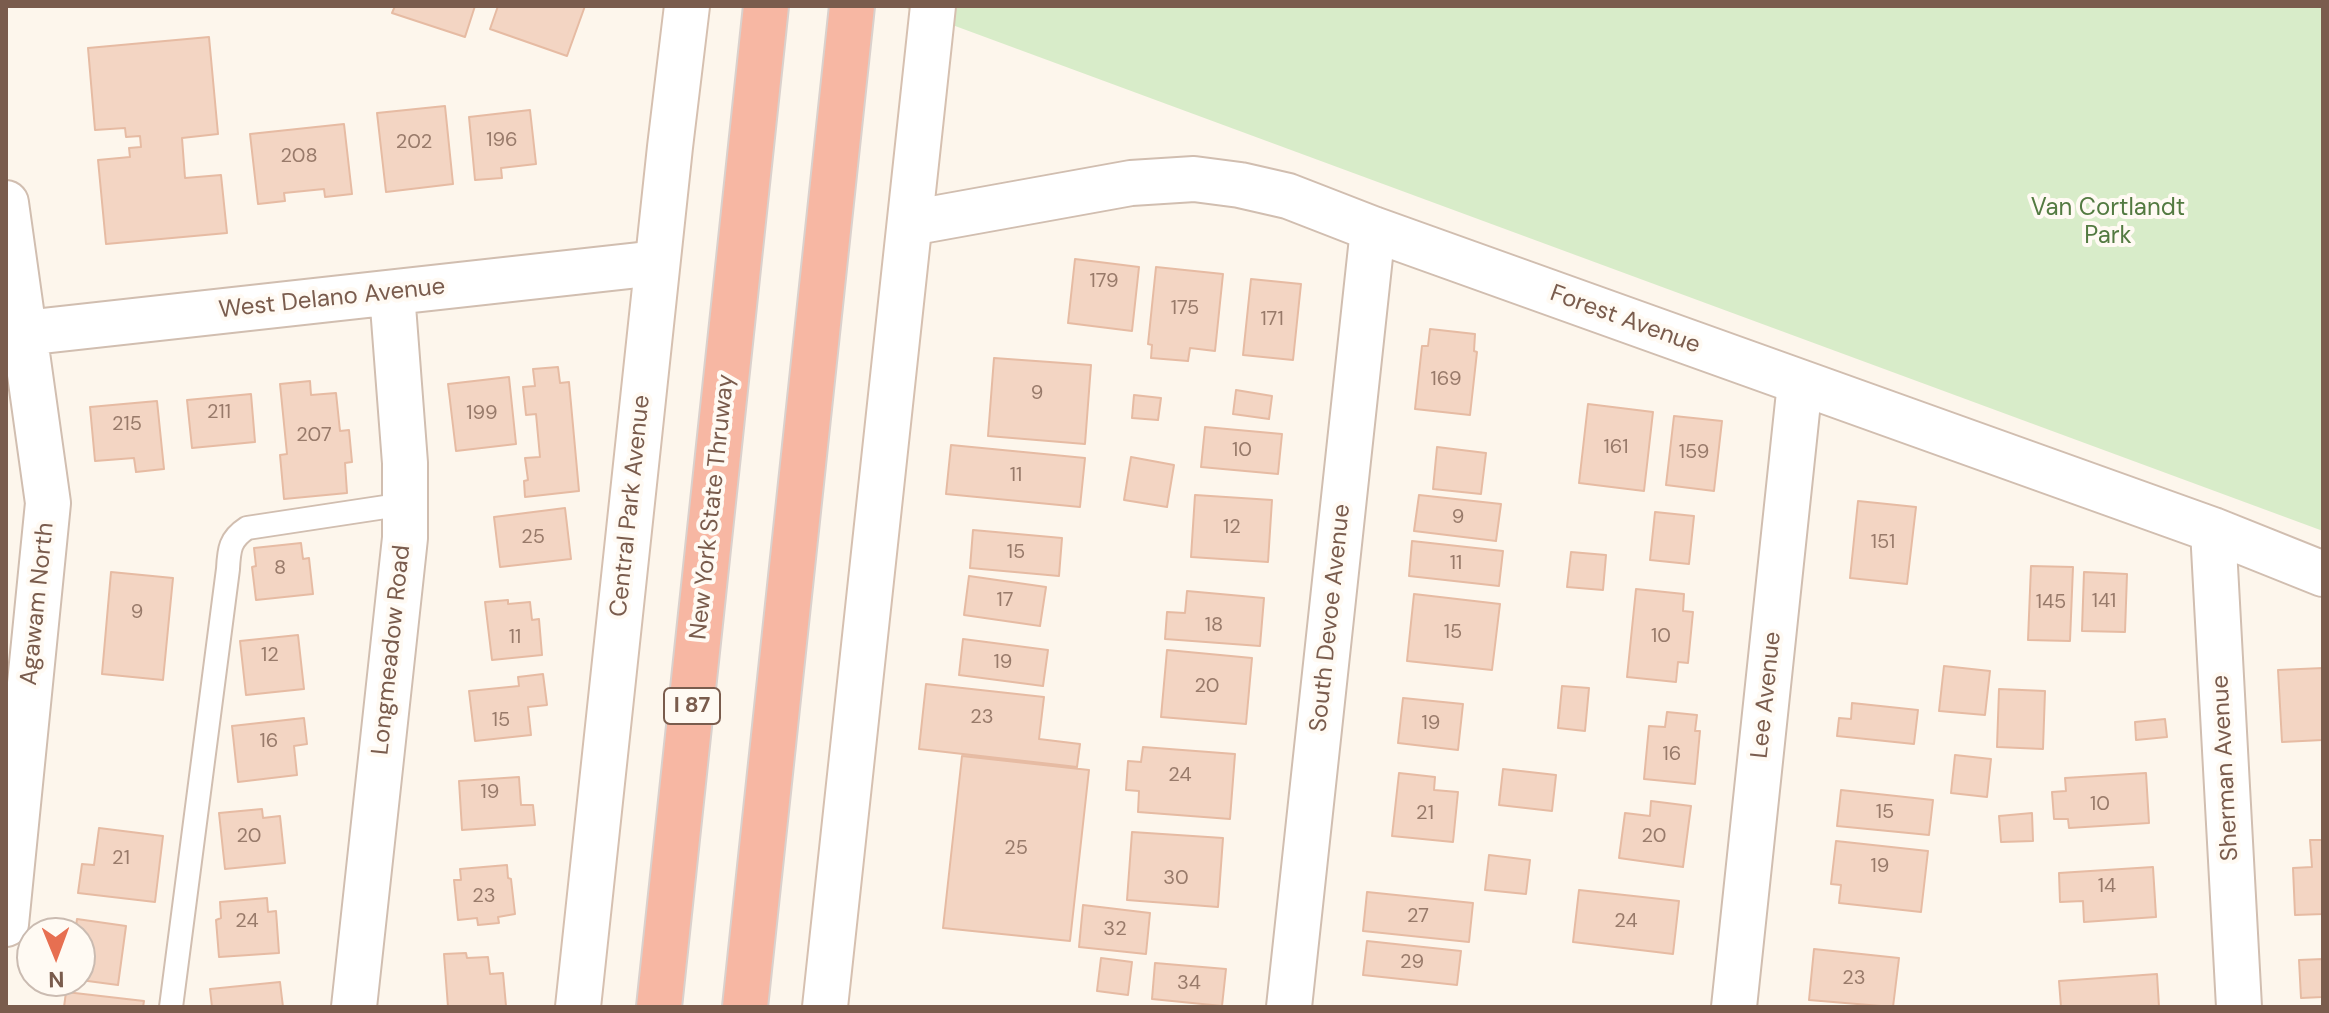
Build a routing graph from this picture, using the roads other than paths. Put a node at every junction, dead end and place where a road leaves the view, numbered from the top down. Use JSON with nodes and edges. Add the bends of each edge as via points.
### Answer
{"nodes":[{"id":1,"x":687,"y":6,"type":"edge"},
{"id":2,"x":766,"y":6,"type":"edge"},
{"id":3,"x":852,"y":6,"type":"edge"},
{"id":4,"x":932,"y":22,"type":"edge"},
{"id":5,"x":6,"y":203,"type":"edge"},
{"id":6,"x":910,"y":223,"type":"junction"},
{"id":7,"x":1373,"y":229,"type":"junction"},
{"id":8,"x":657,"y":263,"type":"junction"},
{"id":9,"x":392,"y":293,"type":"junction"},
{"id":10,"x":16,"y":334,"type":"edge"},
{"id":11,"x":1800,"y":383,"type":"junction"},
{"id":12,"x":405,"y":504,"type":"junction"},
{"id":13,"x":2213,"y":530,"type":"junction"},
{"id":14,"x":2323,"y":574,"type":"edge"},
{"id":15,"x":6,"y":924,"type":"edge"},
{"id":16,"x":171,"y":1007,"type":"edge"},
{"id":17,"x":354,"y":1007,"type":"edge"},
{"id":18,"x":578,"y":1007,"type":"edge"},
{"id":19,"x":659,"y":1007,"type":"edge"},
{"id":20,"x":745,"y":1007,"type":"edge"},
{"id":21,"x":825,"y":1007,"type":"edge"},
{"id":22,"x":1289,"y":1007,"type":"edge"},
{"id":23,"x":1734,"y":1007,"type":"edge"},
{"id":24,"x":2239,"y":1007,"type":"edge"}],
"edges":[{"from":1,"to":8,"type":"street","name":"Central Park Avenue"},
{"from":2,"to":19,"type":"highway","name":"New York State Thruway","number":"I 87"},
{"from":3,"to":20,"type":"highway"},
{"from":4,"to":6,"type":"street"},
{"from":5,"to":10,"type":"street","name":"Agawam North"},
{"from":6,"to":7,"type":"street","name":"Forest Avenue","via":[[1131,183],[1194,179],[1288,196]]},
{"from":6,"to":21,"type":"street"},
{"from":7,"to":11,"type":"street","name":"Forest Avenue"},
{"from":7,"to":22,"type":"street","name":"South Devoe Avenue"},
{"from":8,"to":9,"type":"street","name":"West Delano Avenue"},
{"from":8,"to":18,"type":"street","name":"Central Park Avenue"},
{"from":9,"to":10,"type":"street","name":"West Delano Avenue"},
{"from":9,"to":12,"type":"street","name":"Longmeadow Road"},
{"from":10,"to":15,"type":"street","name":"Agawam North","via":[[48,503]]},
{"from":11,"to":13,"type":"street","name":"Forest Avenue"},
{"from":11,"to":23,"type":"street","name":"Lee Avenue"},
{"from":12,"to":16,"type":"lane","via":[[247,528],[229,547]]},
{"from":12,"to":17,"type":"street","name":"Longmeadow Road"},
{"from":13,"to":14,"type":"street","name":"Forest Avenue"},
{"from":13,"to":24,"type":"street","name":"Sherman Avenue"}]}
